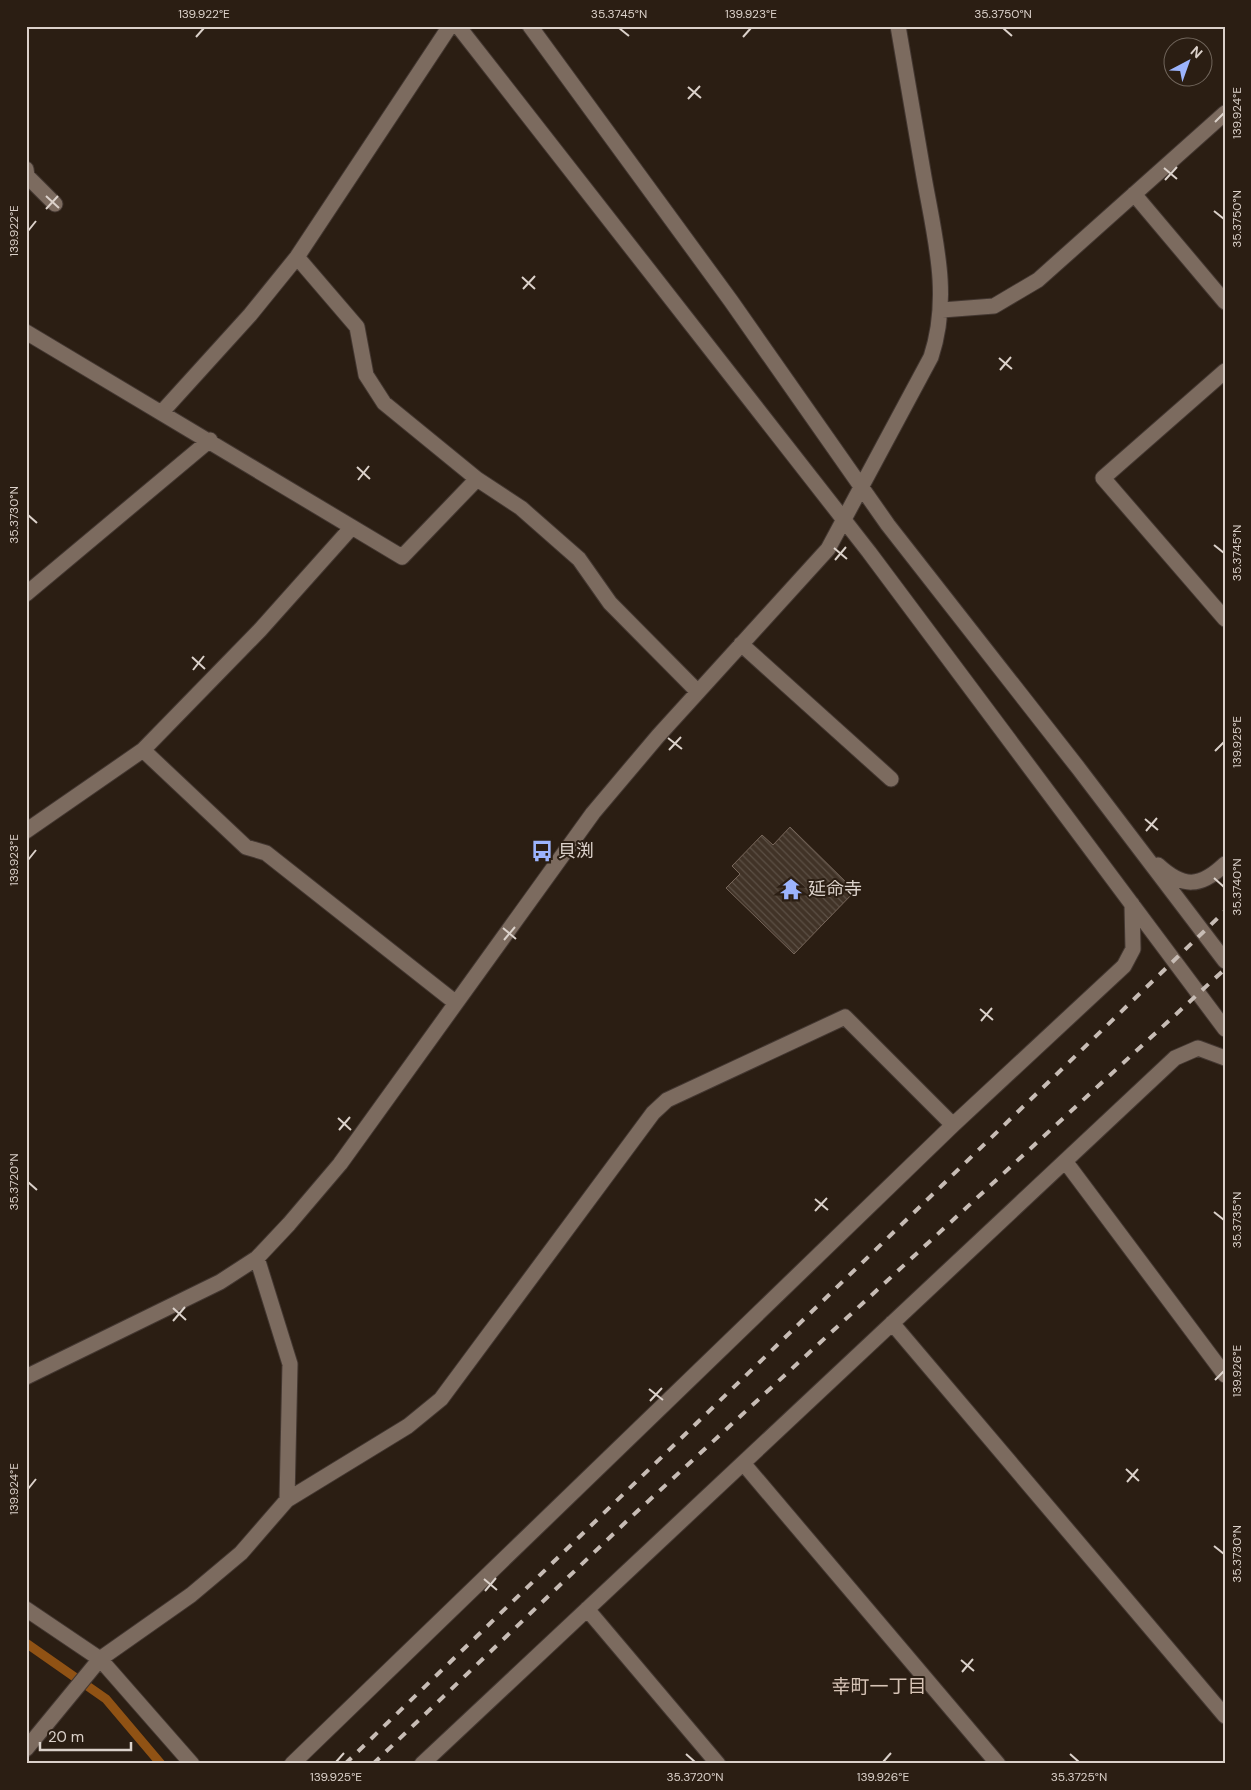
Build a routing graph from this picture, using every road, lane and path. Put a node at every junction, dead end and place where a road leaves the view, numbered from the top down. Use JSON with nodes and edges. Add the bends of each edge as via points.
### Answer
{"nodes":[{"id":1,"x":450,"y":26,"type":"edge"},
{"id":2,"x":458,"y":26,"type":"edge"},
{"id":3,"x":530,"y":26,"type":"edge"},
{"id":4,"x":898,"y":26,"type":"edge"},
{"id":5,"x":1225,"y":113,"type":"edge"},
{"id":6,"x":26,"y":169,"type":"edge"},
{"id":7,"x":1134,"y":194,"type":"junction"},
{"id":8,"x":55,"y":204,"type":"dead end"},
{"id":9,"x":297,"y":257,"type":"junction"},
{"id":10,"x":1225,"y":302,"type":"edge"},
{"id":11,"x":942,"y":310,"type":"junction"},
{"id":12,"x":26,"y":332,"type":"edge"},
{"id":13,"x":1225,"y":371,"type":"edge"},
{"id":14,"x":162,"y":412,"type":"junction"},
{"id":15,"x":210,"y":440,"type":"junction"},
{"id":16,"x":477,"y":479,"type":"junction"},
{"id":17,"x":861,"y":487,"type":"junction"},
{"id":18,"x":844,"y":520,"type":"junction"},
{"id":19,"x":352,"y":527,"type":"junction"},
{"id":20,"x":26,"y":594,"type":"edge"},
{"id":21,"x":1225,"y":619,"type":"edge"},
{"id":22,"x":741,"y":644,"type":"junction"},
{"id":23,"x":698,"y":692,"type":"junction"},
{"id":24,"x":143,"y":750,"type":"junction"},
{"id":25,"x":891,"y":779,"type":"dead end"},
{"id":26,"x":26,"y":832,"type":"edge"},
{"id":27,"x":1134,"y":842,"type":"junction"},
{"id":28,"x":1219,"y":869,"type":"edge"},
{"id":29,"x":1132,"y":904,"type":"junction"},
{"id":30,"x":1225,"y":961,"type":"edge"},
{"id":31,"x":456,"y":1003,"type":"junction"},
{"id":32,"x":1225,"y":1029,"type":"edge"},
{"id":33,"x":1225,"y":1058,"type":"edge"},
{"id":34,"x":953,"y":1125,"type":"junction"},
{"id":35,"x":1066,"y":1160,"type":"junction"},
{"id":36,"x":257,"y":1258,"type":"junction"},
{"id":37,"x":892,"y":1322,"type":"junction"},
{"id":38,"x":1225,"y":1375,"type":"edge"},
{"id":39,"x":26,"y":1377,"type":"edge"},
{"id":40,"x":743,"y":1463,"type":"junction"},
{"id":41,"x":288,"y":1500,"type":"junction"},
{"id":42,"x":26,"y":1609,"type":"edge"},
{"id":43,"x":587,"y":1610,"type":"junction"},
{"id":44,"x":100,"y":1659,"type":"junction"},
{"id":45,"x":1225,"y":1716,"type":"edge"},
{"id":46,"x":26,"y":1749,"type":"edge"},
{"id":47,"x":439,"y":1758,"type":"edge"},
{"id":48,"x":192,"y":1764,"type":"edge"},
{"id":49,"x":292,"y":1764,"type":"edge"},
{"id":50,"x":422,"y":1764,"type":"edge"},
{"id":51,"x":718,"y":1764,"type":"edge"},
{"id":52,"x":998,"y":1764,"type":"edge"}],
"edges":[{"from":1,"to":9,"type":"street"},
{"from":2,"to":18,"type":"street"},
{"from":3,"to":17,"type":"street","via":[[731,301]]},
{"from":4,"to":11,"type":"street","via":[[939,266]]},
{"from":5,"to":7,"type":"street"},
{"from":6,"to":8,"type":"street","via":[[27,176]]},
{"from":7,"to":10,"type":"street"},
{"from":7,"to":11,"type":"street","via":[[1038,280],[1002,302],[994,306]]},
{"from":9,"to":14,"type":"street","via":[[250,315]]},
{"from":9,"to":16,"type":"street","via":[[357,327],[366,375],[384,403]]},
{"from":11,"to":17,"type":"street","via":[[931,357]]},
{"from":12,"to":14,"type":"street"},
{"from":13,"to":21,"type":"street","via":[[1103,478]]},
{"from":14,"to":15,"type":"street"},
{"from":15,"to":19,"type":"street"},
{"from":15,"to":20,"type":"street"},
{"from":16,"to":19,"type":"street","via":[[402,557]]},
{"from":16,"to":23,"type":"street","via":[[521,508],[579,559],[610,602]]},
{"from":17,"to":18,"type":"street"},
{"from":17,"to":27,"type":"street"},
{"from":18,"to":22,"type":"street","via":[[828,550]]},
{"from":18,"to":29,"type":"street"},
{"from":19,"to":24,"type":"street","via":[[260,630]]},
{"from":22,"to":23,"type":"street"},
{"from":22,"to":25,"type":"street"},
{"from":23,"to":31,"type":"street","via":[[593,813]]},
{"from":24,"to":26,"type":"street"},
{"from":24,"to":31,"type":"street","via":[[246,847],[266,853]]},
{"from":27,"to":28,"type":"street","via":[[1182,881],[1198,883]]},
{"from":27,"to":30,"type":"street"},
{"from":29,"to":32,"type":"street"},
{"from":29,"to":34,"type":"street","via":[[1133,949],[1124,966]]},
{"from":31,"to":36,"type":"street","via":[[340,1164]]},
{"from":33,"to":35,"type":"street","via":[[1198,1048],[1175,1058]]},
{"from":34,"to":41,"type":"street","via":[[845,1018],[667,1100],[653,1113],[441,1399],[408,1426]]},
{"from":34,"to":49,"type":"street"},
{"from":35,"to":37,"type":"street"},
{"from":35,"to":38,"type":"street"},
{"from":36,"to":39,"type":"street","via":[[220,1282]]},
{"from":36,"to":41,"type":"street","via":[[290,1364]]},
{"from":37,"to":40,"type":"street"},
{"from":37,"to":45,"type":"street"},
{"from":40,"to":43,"type":"street"},
{"from":40,"to":52,"type":"street"},
{"from":41,"to":44,"type":"street","via":[[241,1553],[191,1595]]},
{"from":42,"to":44,"type":"street"},
{"from":43,"to":47,"type":"street"},
{"from":43,"to":51,"type":"street"},
{"from":44,"to":46,"type":"street"},
{"from":44,"to":48,"type":"street"},
{"from":47,"to":50,"type":"street"}]}
